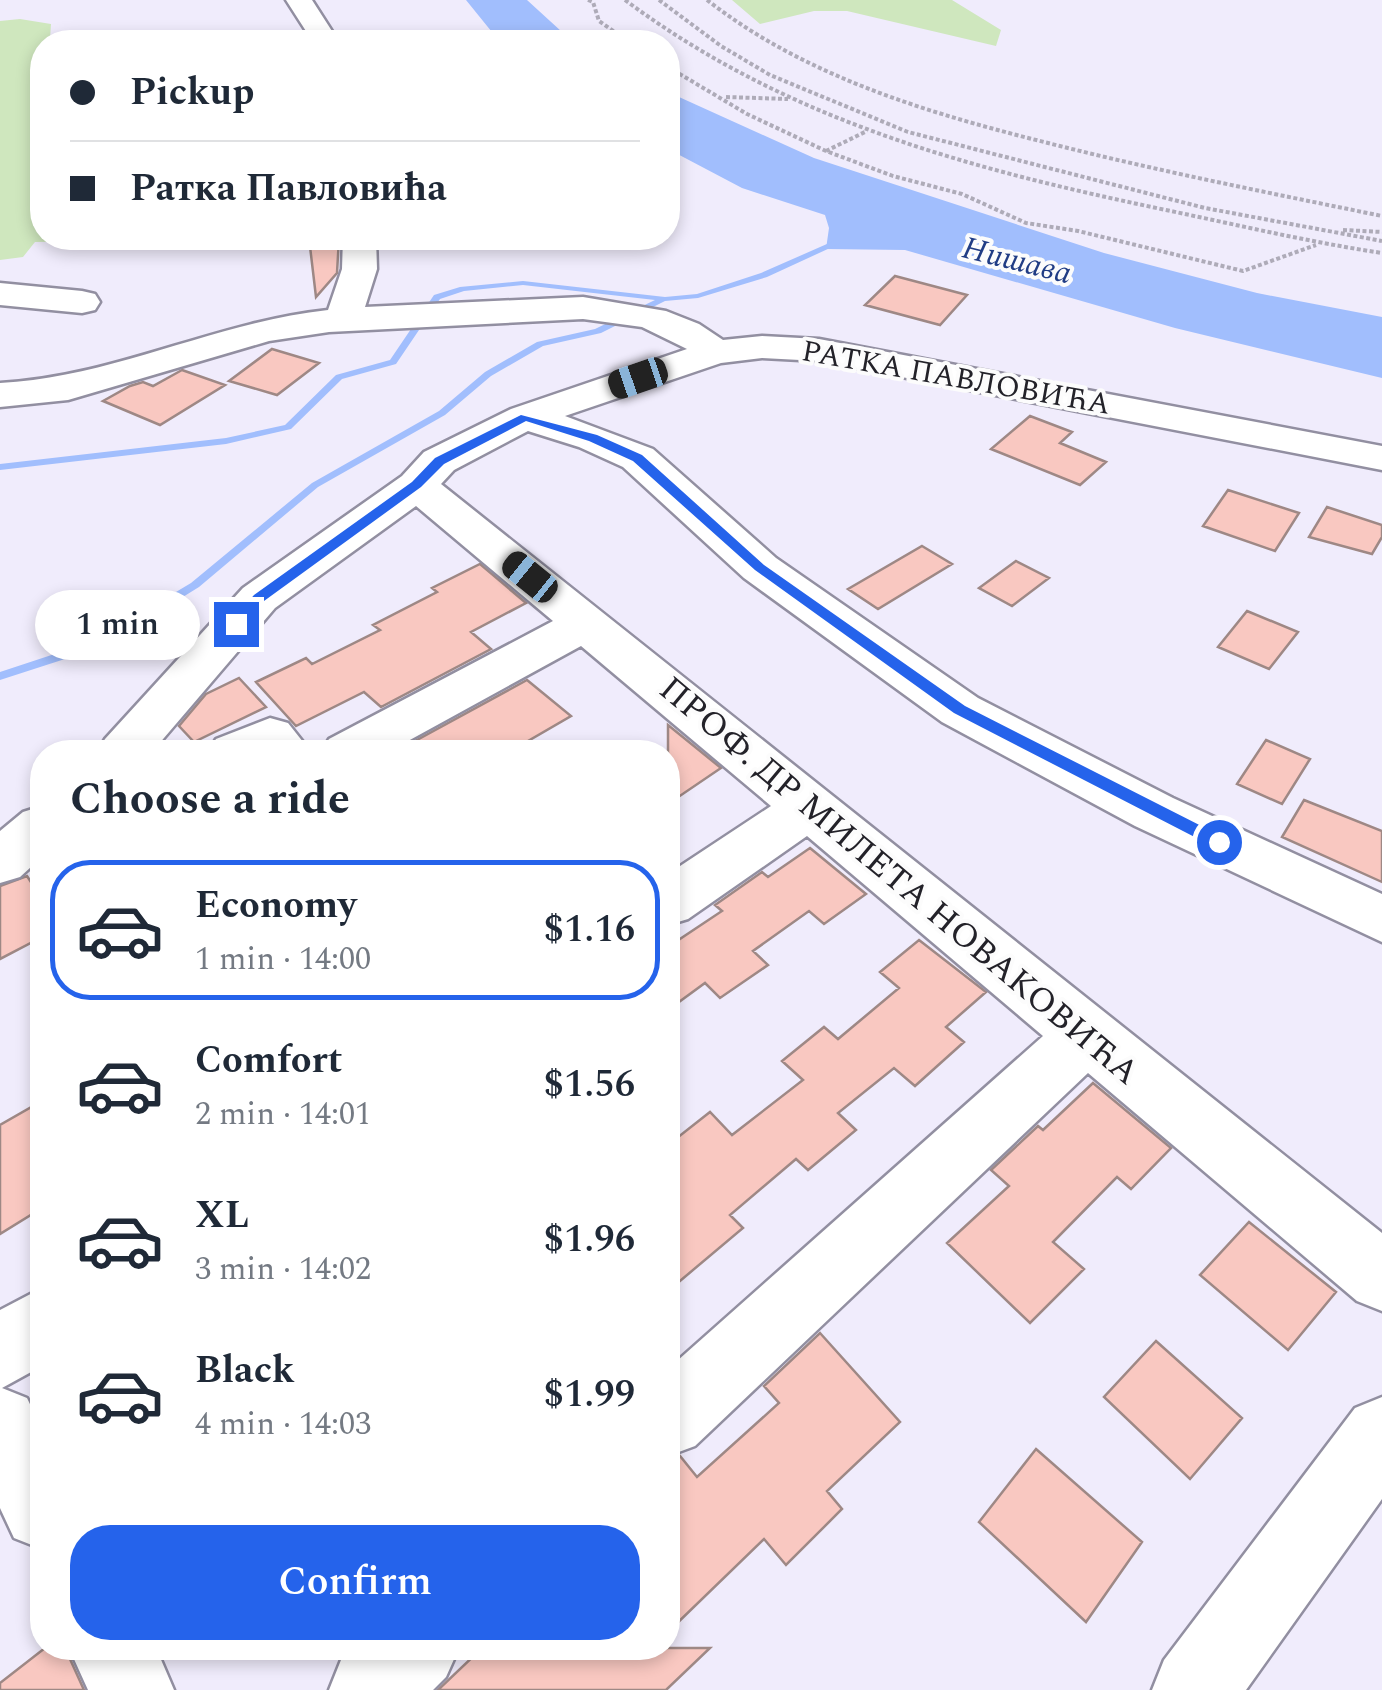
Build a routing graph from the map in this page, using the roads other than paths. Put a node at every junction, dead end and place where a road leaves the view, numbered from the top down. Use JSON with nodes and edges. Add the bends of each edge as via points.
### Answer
{"nodes":[{"id":1,"x":299,"y":0,"type":"edge"},
{"id":2,"x":318,"y":30,"type":"edge"},
{"id":3,"x":361,"y":250,"type":"edge"},
{"id":4,"x":0,"y":294,"type":"edge"},
{"id":5,"x":82,"y":302,"type":"dead end"},
{"id":6,"x":342,"y":319,"type":"junction"},
{"id":7,"x":716,"y":352,"type":"junction"},
{"id":8,"x":0,"y":395,"type":"edge"},
{"id":9,"x":525,"y":417,"type":"junction"},
{"id":10,"x":1382,"y":458,"type":"edge"},
{"id":11,"x":417,"y":485,"type":"junction"},
{"id":12,"x":586,"y":623,"type":"junction"},
{"id":13,"x":134,"y":740,"type":"edge"},
{"id":14,"x":369,"y":740,"type":"edge"},
{"id":15,"x":810,"y":808,"type":"junction"},
{"id":16,"x":30,"y":836,"type":"edge"},
{"id":17,"x":0,"y":862,"type":"edge"},
{"id":18,"x":680,"y":895,"type":"edge"},
{"id":19,"x":1382,"y":919,"type":"edge"},
{"id":20,"x":1086,"y":1036,"type":"junction"},
{"id":21,"x":1382,"y":1277,"type":"edge"},
{"id":22,"x":30,"y":1332,"type":"edge"},
{"id":23,"x":0,"y":1352,"type":"edge"},
{"id":24,"x":680,"y":1407,"type":"edge"},
{"id":25,"x":0,"y":1424,"type":"edge"},
{"id":26,"x":1382,"y":1436,"type":"edge"},
{"id":27,"x":30,"y":1485,"type":"edge"},
{"id":28,"x":117,"y":1660,"type":"edge"},
{"id":29,"x":404,"y":1660,"type":"edge"},
{"id":30,"x":132,"y":1690,"type":"edge"},
{"id":31,"x":371,"y":1690,"type":"edge"},
{"id":32,"x":1194,"y":1690,"type":"edge"}],
"edges":[{"from":1,"to":2,"type":"street"},
{"from":3,"to":6,"type":"street","via":[[359,280]]},
{"from":4,"to":5,"type":"street"},
{"from":6,"to":7,"type":"street","via":[[546,307],[632,314],[678,326]]},
{"from":6,"to":8,"type":"street","via":[[267,330],[89,385]]},
{"from":7,"to":9,"type":"street","name":"РАТКА ПАВЛОВИЋА"},
{"from":7,"to":10,"type":"street","name":"РАТКА ПАВЛОВИЋА","via":[[819,350]]},
{"from":9,"to":11,"type":"street","name":"РАТКА ПАВЛОВИЋА","via":[[439,461]]},
{"from":9,"to":19,"type":"street","via":[[638,458],[760,568],[960,710],[1154,812]]},
{"from":11,"to":12,"type":"street","name":"ПРОФ. ДР МИЛЕТА НОВАКОВИЋА"},
{"from":11,"to":13,"type":"street","name":"РАТКА ПАВЛОВИЋА","via":[[259,598]]},
{"from":12,"to":14,"type":"street"},
{"from":12,"to":15,"type":"street","name":"ПРОФ. ДР МИЛЕТА НОВАКОВИЋА"},
{"from":15,"to":18,"type":"street"},
{"from":15,"to":20,"type":"street","name":"ПРОФ. ДР МИЛЕТА НОВАКОВИЋА"},
{"from":16,"to":17,"type":"street"},
{"from":20,"to":21,"type":"street","name":"ПРОФ. ДР МИЛЕТА НОВАКОВИЋА"},
{"from":20,"to":24,"type":"street"},
{"from":22,"to":23,"type":"street"},
{"from":25,"to":27,"type":"street"},
{"from":26,"to":32,"type":"street"},
{"from":28,"to":30,"type":"street"},
{"from":29,"to":31,"type":"street"}]}
